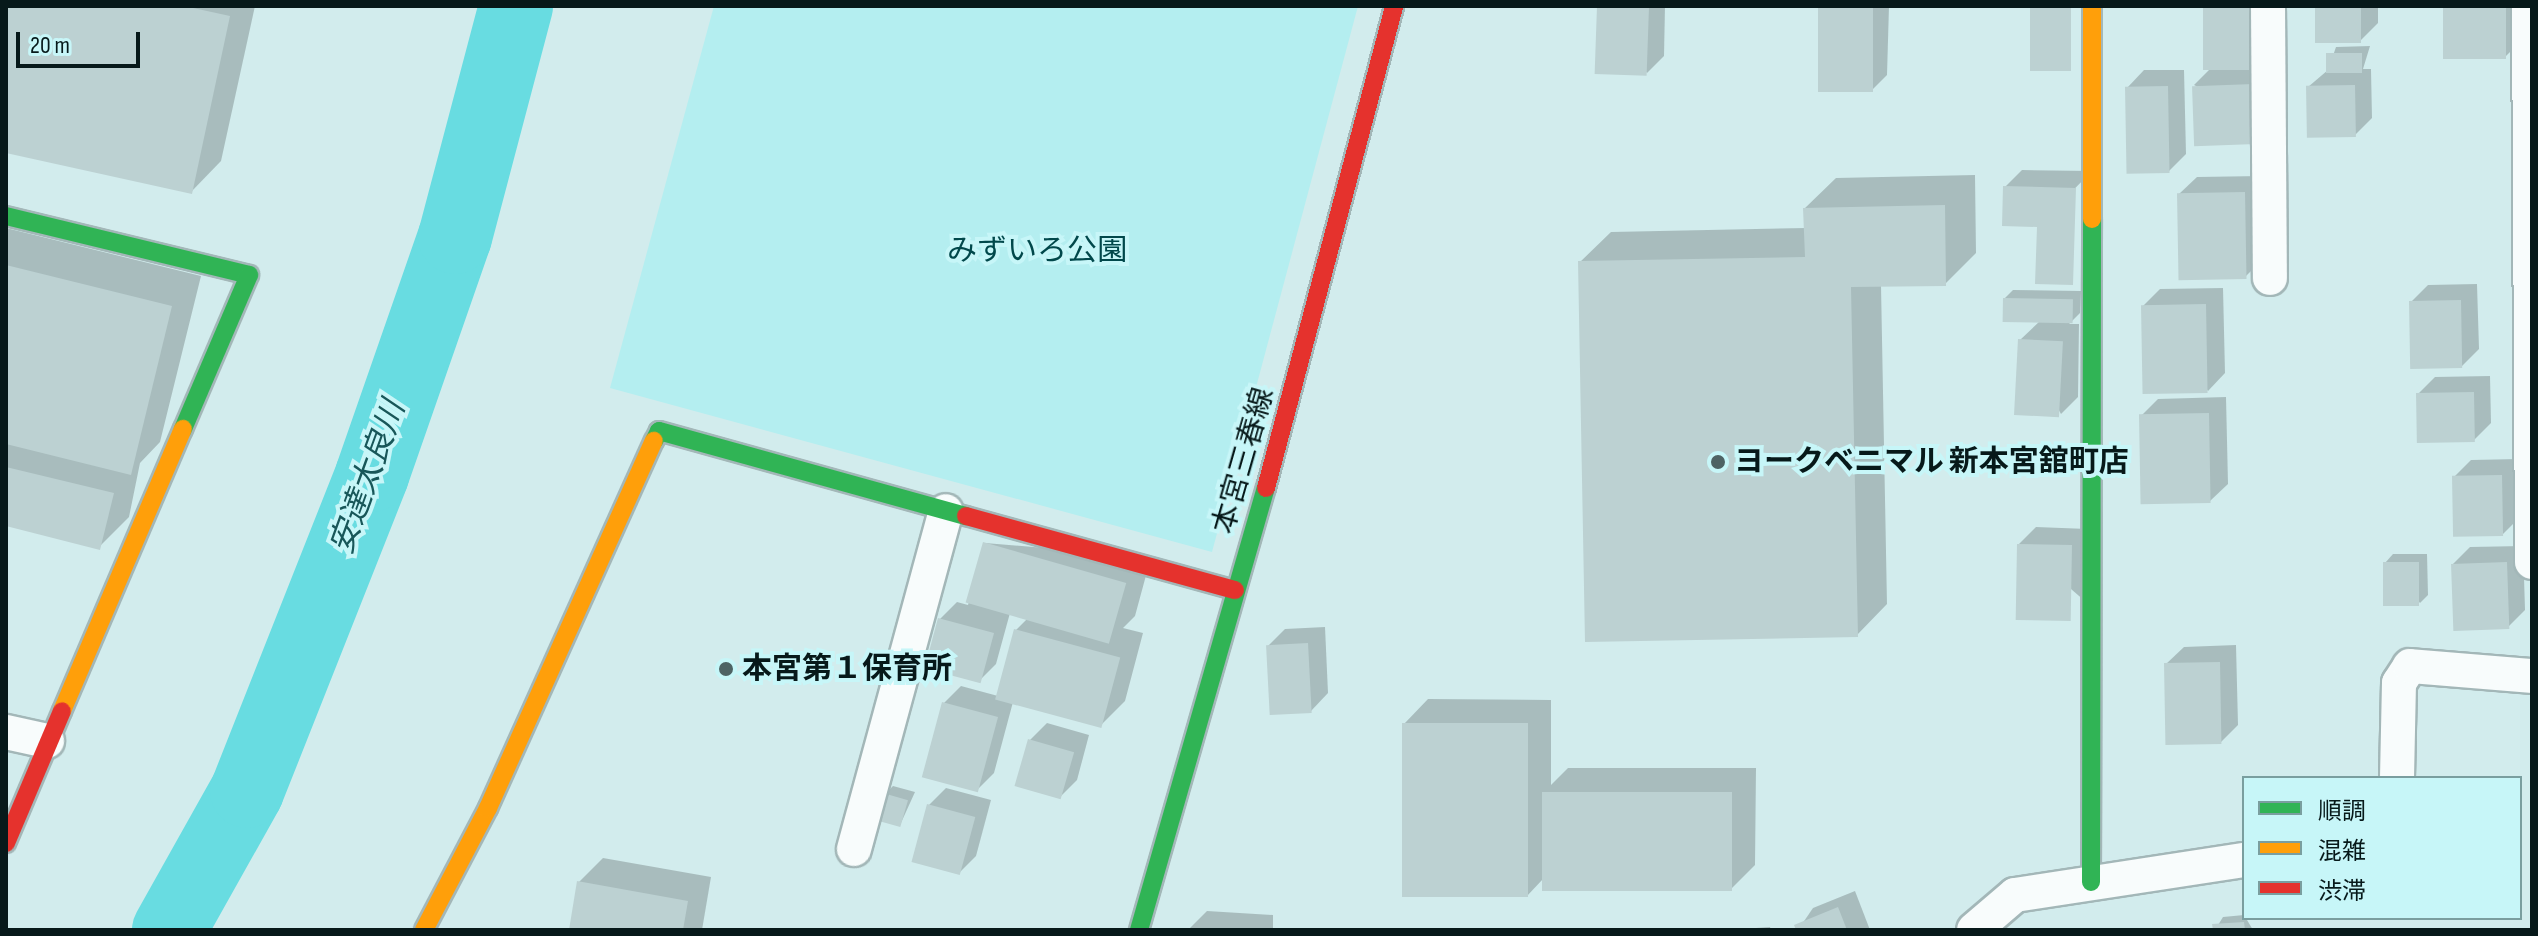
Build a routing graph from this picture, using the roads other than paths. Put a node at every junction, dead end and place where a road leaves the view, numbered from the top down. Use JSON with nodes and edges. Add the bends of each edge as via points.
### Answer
{"nodes":[{"id":1,"x":1394,"y":6,"type":"edge"},
{"id":2,"x":2092,"y":6,"type":"edge"},
{"id":3,"x":2268,"y":6,"type":"edge"},
{"id":4,"x":2529,"y":6,"type":"edge"},
{"id":5,"x":6,"y":216,"type":"edge"},
{"id":6,"x":2270,"y":278,"type":"dead end"},
{"id":7,"x":946,"y":511,"type":"junction"},
{"id":8,"x":2532,"y":562,"type":"edge"},
{"id":9,"x":1235,"y":590,"type":"junction"},
{"id":10,"x":2532,"y":676,"type":"edge"},
{"id":11,"x":6,"y":732,"type":"edge"},
{"id":12,"x":47,"y":741,"type":"junction"},
{"id":13,"x":2397,"y":776,"type":"edge"},
{"id":14,"x":6,"y":843,"type":"edge"},
{"id":15,"x":854,"y":849,"type":"dead end"},
{"id":16,"x":2242,"y":860,"type":"edge"},
{"id":17,"x":2091,"y":882,"type":"junction"},
{"id":18,"x":424,"y":930,"type":"edge"},
{"id":19,"x":1139,"y":930,"type":"edge"},
{"id":20,"x":1974,"y":930,"type":"edge"}],
"edges":[{"from":1,"to":9,"type":"street","name":"本宮三春線"},
{"from":2,"to":17,"type":"street"},
{"from":3,"to":6,"type":"street"},
{"from":4,"to":8,"type":"street"},
{"from":5,"to":12,"type":"street","via":[[249,275]]},
{"from":7,"to":9,"type":"street"},
{"from":7,"to":15,"type":"street"},
{"from":7,"to":18,"type":"street","via":[[659,431],[488,808]]},
{"from":9,"to":19,"type":"street","name":"本宮三春線"},
{"from":10,"to":13,"type":"street","via":[[2410,666],[2399,683]]},
{"from":11,"to":12,"type":"street"},
{"from":12,"to":14,"type":"street"},
{"from":16,"to":17,"type":"street"},
{"from":17,"to":20,"type":"street","via":[[2015,895]]}]}
